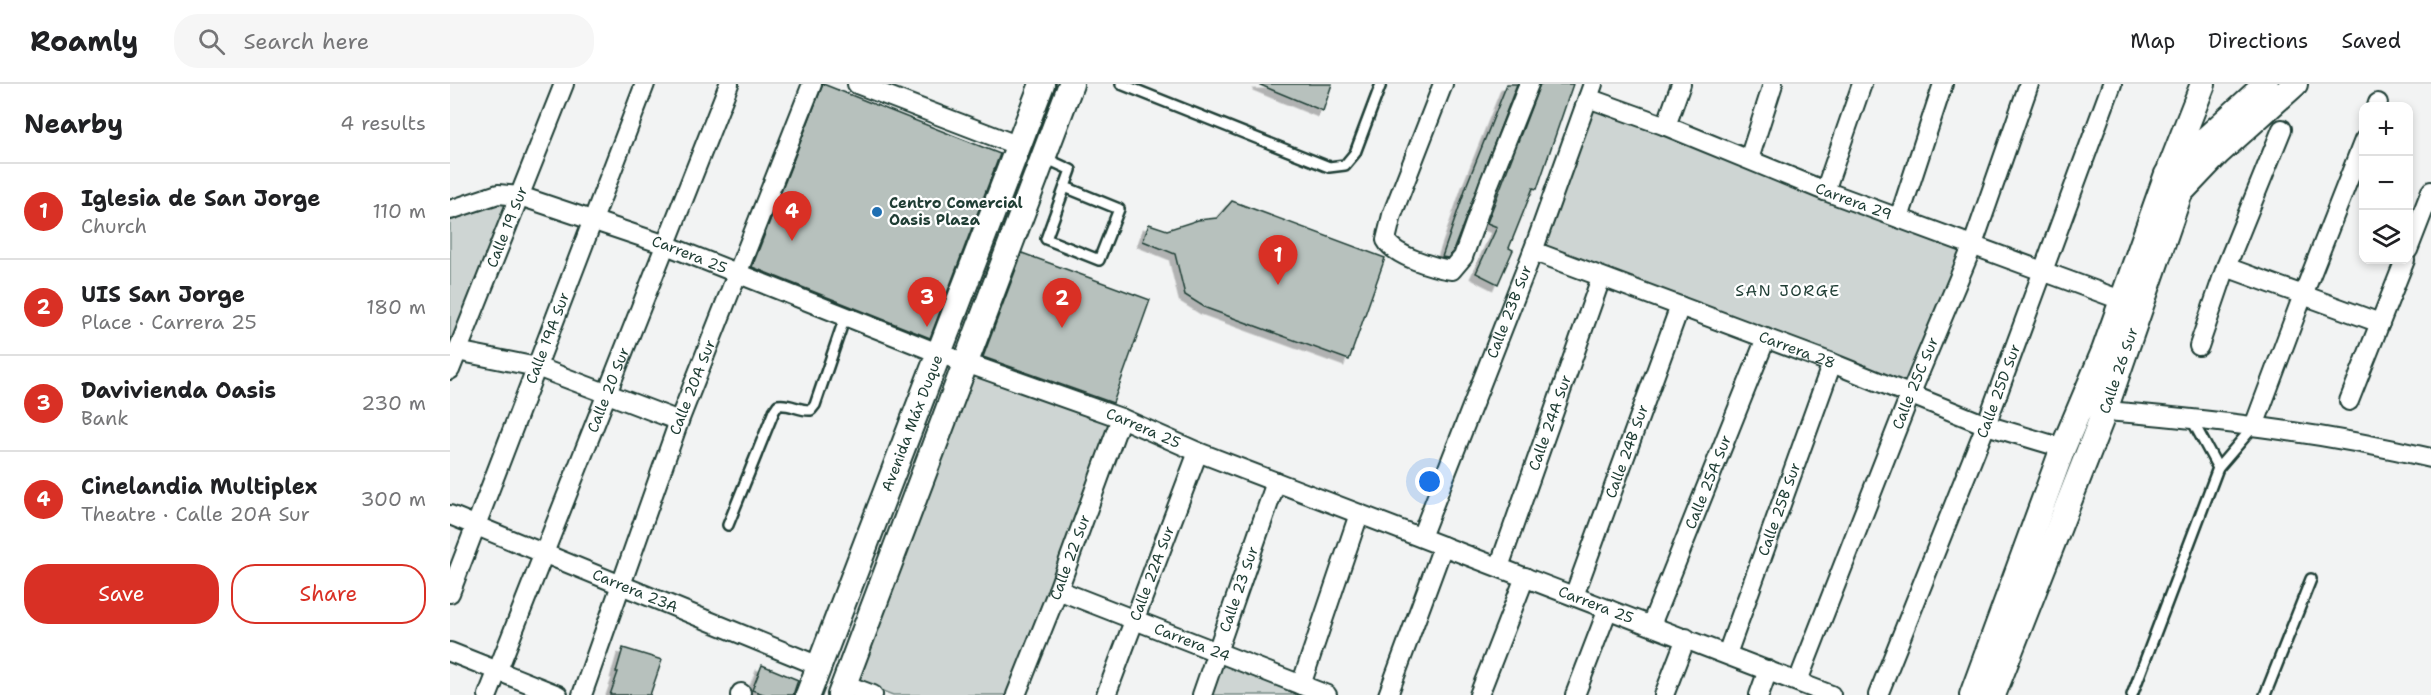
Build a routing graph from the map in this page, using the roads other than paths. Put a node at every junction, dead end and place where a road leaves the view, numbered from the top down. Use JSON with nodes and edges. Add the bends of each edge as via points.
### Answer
{"nodes":[{"id":1,"x":564,"y":84,"type":"edge"},
{"id":2,"x":645,"y":84,"type":"edge"},
{"id":3,"x":729,"y":84,"type":"edge"},
{"id":4,"x":812,"y":84,"type":"edge"},
{"id":5,"x":857,"y":84,"type":"edge"},
{"id":6,"x":1042,"y":84,"type":"edge"},
{"id":7,"x":1071,"y":84,"type":"edge"},
{"id":8,"x":1120,"y":84,"type":"edge"},
{"id":9,"x":1382,"y":84,"type":"edge"},
{"id":10,"x":1443,"y":84,"type":"edge"},
{"id":11,"x":1529,"y":84,"type":"edge"},
{"id":12,"x":1681,"y":84,"type":"edge"},
{"id":13,"x":1773,"y":84,"type":"edge"},
{"id":14,"x":1862,"y":84,"type":"edge"},
{"id":15,"x":1943,"y":84,"type":"edge"},
{"id":16,"x":2029,"y":84,"type":"edge"},
{"id":17,"x":2112,"y":84,"type":"edge"},
{"id":18,"x":2203,"y":84,"type":"edge"},
{"id":19,"x":2266,"y":84,"type":"edge"},
{"id":20,"x":2295,"y":84,"type":"edge"},
{"id":21,"x":1591,"y":91,"type":"edge"},
{"id":22,"x":1666,"y":126,"type":"junction"},
{"id":23,"x":2282,"y":129,"type":"dead end"},
{"id":24,"x":1019,"y":146,"type":"junction"},
{"id":25,"x":2359,"y":152,"type":"edge"},
{"id":26,"x":1044,"y":158,"type":"junction"},
{"id":27,"x":1749,"y":159,"type":"junction"},
{"id":28,"x":2167,"y":174,"type":"junction"},
{"id":29,"x":1065,"y":187,"type":"junction"},
{"id":30,"x":1825,"y":191,"type":"junction"},
{"id":31,"x":2431,"y":191,"type":"edge"},
{"id":32,"x":520,"y":196,"type":"junction"},
{"id":33,"x":450,"y":210,"type":"edge"},
{"id":34,"x":1899,"y":218,"type":"junction"},
{"id":35,"x":593,"y":220,"type":"junction"},
{"id":36,"x":2413,"y":239,"type":"edge"},
{"id":37,"x":666,"y":245,"type":"junction"},
{"id":38,"x":1972,"y":247,"type":"junction"},
{"id":39,"x":1533,"y":251,"type":"junction"},
{"id":40,"x":2403,"y":264,"type":"edge"},
{"id":41,"x":2226,"y":267,"type":"junction"},
{"id":42,"x":2043,"y":273,"type":"junction"},
{"id":43,"x":737,"y":274,"type":"junction"},
{"id":44,"x":1601,"y":278,"type":"junction"},
{"id":45,"x":2302,"y":295,"type":"junction"},
{"id":46,"x":2121,"y":300,"type":"junction"},
{"id":47,"x":1680,"y":306,"type":"junction"},
{"id":48,"x":845,"y":317,"type":"junction"},
{"id":49,"x":2380,"y":323,"type":"junction"},
{"id":50,"x":1766,"y":338,"type":"junction"},
{"id":51,"x":2199,"y":346,"type":"dead end"},
{"id":52,"x":458,"y":351,"type":"junction"},
{"id":53,"x":938,"y":353,"type":"junction"},
{"id":54,"x":965,"y":361,"type":"junction"},
{"id":55,"x":1832,"y":363,"type":"junction"},
{"id":56,"x":537,"y":367,"type":"junction"},
{"id":57,"x":450,"y":370,"type":"edge"},
{"id":58,"x":607,"y":394,"type":"junction"},
{"id":59,"x":1910,"y":395,"type":"junction"},
{"id":60,"x":2349,"y":401,"type":"dead end"},
{"id":61,"x":2080,"y":408,"type":"junction"},
{"id":62,"x":2104,"y":410,"type":"junction"},
{"id":63,"x":1121,"y":418,"type":"junction"},
{"id":64,"x":2192,"y":420,"type":"junction"},
{"id":65,"x":679,"y":421,"type":"junction"},
{"id":66,"x":1986,"y":425,"type":"junction"},
{"id":67,"x":2254,"y":426,"type":"junction"},
{"id":68,"x":2063,"y":447,"type":"junction"},
{"id":69,"x":1198,"y":452,"type":"junction"},
{"id":70,"x":2431,"y":458,"type":"edge"},
{"id":71,"x":2218,"y":468,"type":"junction"},
{"id":72,"x":1276,"y":482,"type":"junction"},
{"id":73,"x":1359,"y":514,"type":"junction"},
{"id":74,"x":450,"y":515,"type":"edge"},
{"id":75,"x":476,"y":525,"type":"junction"},
{"id":76,"x":728,"y":525,"type":"dead end"},
{"id":77,"x":1421,"y":537,"type":"junction"},
{"id":78,"x":1443,"y":546,"type":"junction"},
{"id":79,"x":544,"y":553,"type":"junction"},
{"id":80,"x":1499,"y":567,"type":"junction"},
{"id":81,"x":1525,"y":577,"type":"junction"},
{"id":82,"x":2311,"y":579,"type":"dead end"},
{"id":83,"x":622,"y":585,"type":"junction"},
{"id":84,"x":1058,"y":590,"type":"junction"},
{"id":85,"x":450,"y":593,"type":"edge"},
{"id":86,"x":1574,"y":596,"type":"junction"},
{"id":87,"x":1608,"y":609,"type":"junction"},
{"id":88,"x":1136,"y":620,"type":"junction"},
{"id":89,"x":1651,"y":625,"type":"junction"},
{"id":90,"x":1686,"y":638,"type":"junction"},
{"id":91,"x":450,"y":652,"type":"edge"},
{"id":92,"x":1217,"y":653,"type":"junction"},
{"id":93,"x":1727,"y":654,"type":"junction"},
{"id":94,"x":819,"y":666,"type":"junction"},
{"id":95,"x":1768,"y":670,"type":"junction"},
{"id":96,"x":498,"y":671,"type":"junction"},
{"id":97,"x":1798,"y":681,"type":"junction"},
{"id":98,"x":1301,"y":685,"type":"junction"},
{"id":99,"x":842,"y":689,"type":"edge"},
{"id":100,"x":488,"y":695,"type":"edge"},
{"id":101,"x":558,"y":695,"type":"edge"},
{"id":102,"x":582,"y":695,"type":"edge"},
{"id":103,"x":808,"y":695,"type":"edge"},
{"id":104,"x":873,"y":695,"type":"edge"},
{"id":105,"x":1016,"y":695,"type":"edge"},
{"id":106,"x":1106,"y":695,"type":"edge"},
{"id":107,"x":1202,"y":695,"type":"edge"},
{"id":108,"x":1327,"y":695,"type":"edge"},
{"id":109,"x":1388,"y":695,"type":"edge"},
{"id":110,"x":1479,"y":695,"type":"edge"},
{"id":111,"x":1575,"y":695,"type":"edge"},
{"id":112,"x":1664,"y":695,"type":"edge"},
{"id":113,"x":1759,"y":695,"type":"edge"},
{"id":114,"x":1831,"y":695,"type":"edge"},
{"id":115,"x":1878,"y":695,"type":"edge"},
{"id":116,"x":1972,"y":695,"type":"edge"},
{"id":117,"x":1993,"y":695,"type":"edge"},
{"id":118,"x":2132,"y":695,"type":"edge"},
{"id":119,"x":2265,"y":695,"type":"edge"}],
"edges":[{"from":1,"to":32,"type":"street","name":"Calle 19 Sur"},
{"from":2,"to":35,"type":"street","name":"Calle 19A Sur"},
{"from":3,"to":37,"type":"street","name":"Calle 20 Sur"},
{"from":4,"to":43,"type":"street","name":"Calle 20A Sur"},
{"from":5,"to":24,"type":"street"},
{"from":6,"to":24,"type":"street","name":"Avenida Máx Duque"},
{"from":7,"to":26,"type":"street","name":"Avenida Máx Duque"},
{"from":8,"to":9,"type":"lane","via":[[1329,167],[1345,165],[1355,153]]},
{"from":10,"to":11,"type":"street","via":[[1386,240],[1398,252],[1452,270],[1463,257]]},
{"from":12,"to":22,"type":"street"},
{"from":13,"to":27,"type":"street"},
{"from":14,"to":30,"type":"street"},
{"from":15,"to":34,"type":"street"},
{"from":16,"to":38,"type":"street","name":"Calle 25C Sur"},
{"from":17,"to":42,"type":"street","name":"Calle 25D Sur"},
{"from":18,"to":28,"type":"street"},
{"from":19,"to":28,"type":"street","name":"Calle 26 Sur"},
{"from":20,"to":62,"type":"street","name":"Calle 26 Sur","via":[[2180,193]]},
{"from":21,"to":22,"type":"street","name":"Carrera 29"},
{"from":21,"to":39,"type":"street","name":"Calle 23B Sur"},
{"from":22,"to":27,"type":"street","name":"Carrera 29"},
{"from":23,"to":41,"type":"street"},
{"from":24,"to":53,"type":"street","name":"Avenida Máx Duque"},
{"from":25,"to":45,"type":"street"},
{"from":26,"to":29,"type":"lane","via":[[1071,170]]},
{"from":26,"to":54,"type":"street","name":"Avenida Máx Duque"},
{"from":27,"to":30,"type":"street","name":"Carrera 29"},
{"from":28,"to":46,"type":"street","name":"Calle 26 Sur"},
{"from":29,"to":29,"type":"lane","via":[[1046,239],[1099,260],[1119,209]]},
{"from":30,"to":34,"type":"street","name":"Carrera 29"},
{"from":31,"to":36,"type":"street"},
{"from":32,"to":33,"type":"street","name":"Carrera 25","via":[[498,194]]},
{"from":32,"to":35,"type":"street","name":"Carrera 25"},
{"from":32,"to":52,"type":"street","name":"Calle 19 Sur"},
{"from":34,"to":38,"type":"street","name":"Carrera 29"},
{"from":35,"to":37,"type":"street","name":"Carrera 25"},
{"from":35,"to":56,"type":"street","name":"Calle 19A Sur"},
{"from":37,"to":43,"type":"street","name":"Carrera 25"},
{"from":37,"to":58,"type":"street","name":"Calle 20 Sur"},
{"from":38,"to":42,"type":"street","name":"Carrera 29"},
{"from":38,"to":59,"type":"street","name":"Calle 25C Sur"},
{"from":39,"to":44,"type":"street","name":"Carrera 28"},
{"from":39,"to":77,"type":"street","name":"Calle 23B Sur"},
{"from":40,"to":49,"type":"street"},
{"from":41,"to":45,"type":"street"},
{"from":41,"to":51,"type":"street"},
{"from":42,"to":46,"type":"street","name":"Carrera 29"},
{"from":42,"to":66,"type":"street","name":"Calle 25D Sur"},
{"from":43,"to":48,"type":"street","name":"Carrera 25"},
{"from":43,"to":65,"type":"street","name":"Calle 20A Sur"},
{"from":44,"to":47,"type":"street","name":"Carrera 28"},
{"from":44,"to":80,"type":"street","name":"Calle 24A Sur"},
{"from":45,"to":49,"type":"street"},
{"from":45,"to":67,"type":"street"},
{"from":46,"to":61,"type":"street","name":"Calle 26 Sur"},
{"from":47,"to":50,"type":"street","name":"Carrera 28"},
{"from":47,"to":86,"type":"street","name":"Calle 24B Sur"},
{"from":48,"to":53,"type":"street","name":"Carrera 25"},
{"from":48,"to":76,"type":"lane","via":[[815,405],[805,411],[778,405]]},
{"from":49,"to":60,"type":"street"},
{"from":50,"to":55,"type":"street","name":"Carrera 28"},
{"from":50,"to":89,"type":"street","name":"Calle 25A Sur"},
{"from":52,"to":56,"type":"street"},
{"from":52,"to":57,"type":"street","name":"Calle 19 Sur"},
{"from":53,"to":54,"type":"street","name":"Carrera 25"},
{"from":53,"to":94,"type":"street","name":"Avenida Máx Duque"},
{"from":54,"to":63,"type":"street","name":"Carrera 25"},
{"from":54,"to":99,"type":"street","name":"Avenida Máx Duque"},
{"from":55,"to":59,"type":"street","name":"Carrera 28"},
{"from":55,"to":93,"type":"street","name":"Calle 25B Sur"},
{"from":56,"to":58,"type":"street"},
{"from":56,"to":75,"type":"street","name":"Calle 19A Sur"},
{"from":58,"to":65,"type":"street"},
{"from":58,"to":79,"type":"street","name":"Calle 20 Sur"},
{"from":59,"to":66,"type":"street","name":"Carrera 28"},
{"from":59,"to":97,"type":"street","name":"Calle 25C Sur"},
{"from":61,"to":62,"type":"street"},
{"from":61,"to":68,"type":"street","name":"Calle 26 Sur"},
{"from":62,"to":64,"type":"street"},
{"from":62,"to":117,"type":"street","name":"Calle 26 Sur"},
{"from":63,"to":69,"type":"street","name":"Carrera 25"},
{"from":63,"to":84,"type":"street","name":"Calle 22 Sur"},
{"from":64,"to":67,"type":"street"},
{"from":64,"to":71,"type":"lane"},
{"from":65,"to":83,"type":"street","name":"Calle 20A Sur"},
{"from":66,"to":68,"type":"street","name":"Carrera 28"},
{"from":66,"to":115,"type":"street","name":"Calle 25D Sur"},
{"from":67,"to":70,"type":"street"},
{"from":67,"to":71,"type":"lane"},
{"from":68,"to":116,"type":"street","name":"Calle 26 Sur"},
{"from":69,"to":72,"type":"street","name":"Carrera 25"},
{"from":69,"to":88,"type":"street","name":"Calle 22A Sur"},
{"from":71,"to":118,"type":"lane"},
{"from":72,"to":73,"type":"street","name":"Carrera 25"},
{"from":72,"to":92,"type":"street","name":"Calle 23 Sur"},
{"from":73,"to":77,"type":"street","name":"Carrera 25"},
{"from":73,"to":98,"type":"street"},
{"from":74,"to":75,"type":"street","name":"Carrera 23A"},
{"from":75,"to":79,"type":"street","name":"Carrera 23A"},
{"from":75,"to":85,"type":"street","name":"Calle 19A Sur"},
{"from":77,"to":78,"type":"street","name":"Carrera 25"},
{"from":78,"to":80,"type":"street","name":"Carrera 25"},
{"from":78,"to":109,"type":"street"},
{"from":79,"to":83,"type":"street","name":"Carrera 23A"},
{"from":79,"to":96,"type":"street","name":"Calle 20 Sur"},
{"from":80,"to":81,"type":"street","name":"Carrera 25"},
{"from":81,"to":86,"type":"street","name":"Carrera 25"},
{"from":81,"to":110,"type":"street"},
{"from":82,"to":119,"type":"lane"},
{"from":83,"to":94,"type":"street","name":"Carrera 23A"},
{"from":83,"to":102,"type":"street","name":"Calle 20A Sur"},
{"from":84,"to":88,"type":"street","name":"Carrera 24"},
{"from":84,"to":105,"type":"street","name":"Calle 22 Sur"},
{"from":86,"to":87,"type":"street","name":"Carrera 25"},
{"from":87,"to":89,"type":"street","name":"Carrera 25"},
{"from":87,"to":111,"type":"street"},
{"from":88,"to":92,"type":"street","name":"Carrera 24"},
{"from":88,"to":106,"type":"street","name":"Calle 22A Sur"},
{"from":89,"to":90,"type":"street","name":"Carrera 25"},
{"from":90,"to":93,"type":"street","name":"Carrera 25"},
{"from":90,"to":112,"type":"street"},
{"from":91,"to":96,"type":"street"},
{"from":92,"to":98,"type":"street","name":"Carrera 24"},
{"from":92,"to":107,"type":"street","name":"Calle 23 Sur"},
{"from":93,"to":95,"type":"street","name":"Carrera 25"},
{"from":94,"to":103,"type":"street","name":"Avenida Máx Duque"},
{"from":95,"to":97,"type":"street","name":"Carrera 25"},
{"from":95,"to":113,"type":"street"},
{"from":96,"to":100,"type":"street","name":"Calle 20 Sur"},
{"from":96,"to":101,"type":"street"},
{"from":97,"to":114,"type":"street","name":"Carrera 25"},
{"from":98,"to":108,"type":"street","name":"Carrera 24"},
{"from":99,"to":104,"type":"street"}]}
